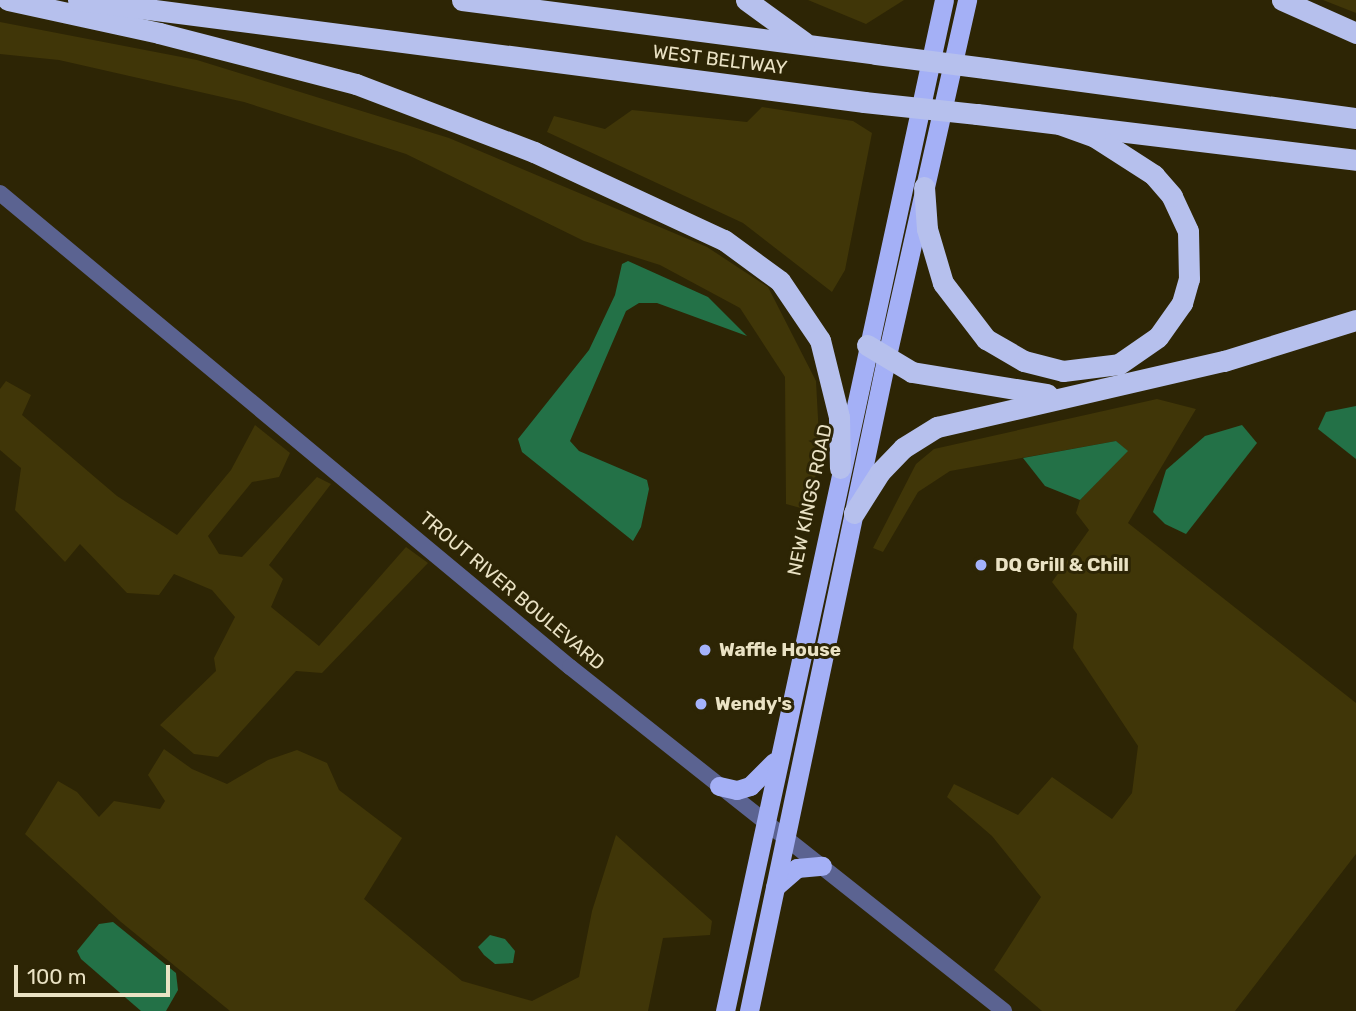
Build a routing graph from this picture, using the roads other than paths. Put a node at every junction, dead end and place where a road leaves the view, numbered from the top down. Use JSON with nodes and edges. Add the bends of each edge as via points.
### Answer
{"nodes":[{"id":1,"x":8,"y":0,"type":"edge"},
{"id":2,"x":78,"y":0,"type":"edge"},
{"id":3,"x":462,"y":0,"type":"edge"},
{"id":4,"x":746,"y":0,"type":"edge"},
{"id":5,"x":944,"y":0,"type":"edge"},
{"id":6,"x":967,"y":0,"type":"edge"},
{"id":7,"x":1282,"y":0,"type":"edge"},
{"id":8,"x":1356,"y":33,"type":"edge"},
{"id":9,"x":812,"y":46,"type":"junction"},
{"id":10,"x":1356,"y":118,"type":"edge"},
{"id":11,"x":1060,"y":124,"type":"junction"},
{"id":12,"x":1356,"y":160,"type":"edge"},
{"id":13,"x":924,"y":187,"type":"junction"},
{"id":14,"x":0,"y":193,"type":"edge"},
{"id":15,"x":1356,"y":320,"type":"edge"},
{"id":16,"x":867,"y":345,"type":"junction"},
{"id":17,"x":886,"y":360,"type":"junction"},
{"id":18,"x":1070,"y":396,"type":"junction"},
{"id":19,"x":840,"y":468,"type":"junction"},
{"id":20,"x":854,"y":513,"type":"junction"},
{"id":21,"x":777,"y":758,"type":"junction"},
{"id":22,"x":719,"y":786,"type":"junction"},
{"id":23,"x":764,"y":822,"type":"junction"},
{"id":24,"x":785,"y":839,"type":"junction"},
{"id":25,"x":822,"y":866,"type":"junction"},
{"id":26,"x":775,"y":887,"type":"junction"},
{"id":27,"x":731,"y":980,"type":"junction"},
{"id":28,"x":725,"y":1011,"type":"edge"},
{"id":29,"x":731,"y":1011,"type":"edge"},
{"id":30,"x":749,"y":1011,"type":"edge"},
{"id":31,"x":1004,"y":1011,"type":"edge"}],
"edges":[{"from":1,"to":19,"type":"highway","via":[[356,84],[534,152],[724,240],[780,281],[820,340],[839,416]]},
{"from":2,"to":11,"type":"highway","name":"WEST BELTWAY","bridge":true},
{"from":3,"to":9,"type":"highway","name":"WEST BELTWAY"},
{"from":4,"to":9,"type":"highway"},
{"from":5,"to":16,"type":"highway","name":"NEW KINGS ROAD"},
{"from":6,"to":13,"type":"highway"},
{"from":7,"to":8,"type":"highway"},
{"from":9,"to":10,"type":"highway","name":"WEST BELTWAY","bridge":true},
{"from":11,"to":12,"type":"highway","name":"WEST BELTWAY"},
{"from":11,"to":13,"type":"highway","via":[[1095,136],[1154,175],[1172,196],[1188,231],[1192,253],[1182,303],[1158,337],[1119,364],[1063,371],[1024,361],[986,339],[943,283],[927,229]]},
{"from":13,"to":17,"type":"highway"},
{"from":14,"to":22,"type":"street","name":"TROUT RIVER BOULEVARD"},
{"from":15,"to":18,"type":"highway","via":[[1224,361]]},
{"from":16,"to":17,"type":"highway"},
{"from":16,"to":19,"type":"highway","name":"NEW KINGS ROAD"},
{"from":17,"to":18,"type":"highway","via":[[912,372],[1007,391]]},
{"from":17,"to":20,"type":"highway"},
{"from":18,"to":20,"type":"highway","via":[[959,421],[920,435],[880,472]]},
{"from":19,"to":21,"type":"highway","name":"NEW KINGS ROAD"},
{"from":20,"to":24,"type":"highway"},
{"from":21,"to":22,"type":"highway","via":[[750,786],[737,790]]},
{"from":21,"to":23,"type":"highway","name":"NEW KINGS ROAD"},
{"from":22,"to":23,"type":"street","name":"TROUT RIVER BOULEVARD"},
{"from":23,"to":24,"type":"street","name":"TROUT RIVER BOULEVARD"},
{"from":23,"to":27,"type":"highway","name":"NEW KINGS ROAD"},
{"from":24,"to":25,"type":"street","name":"TROUT RIVER BOULEVARD"},
{"from":24,"to":26,"type":"highway"},
{"from":25,"to":26,"type":"highway","via":[[797,867]]},
{"from":25,"to":31,"type":"street","name":"TROUT RIVER BOULEVARD"},
{"from":26,"to":30,"type":"highway"},
{"from":27,"to":28,"type":"highway","name":"NEW KINGS ROAD"},
{"from":27,"to":29,"type":"highway"}]}
